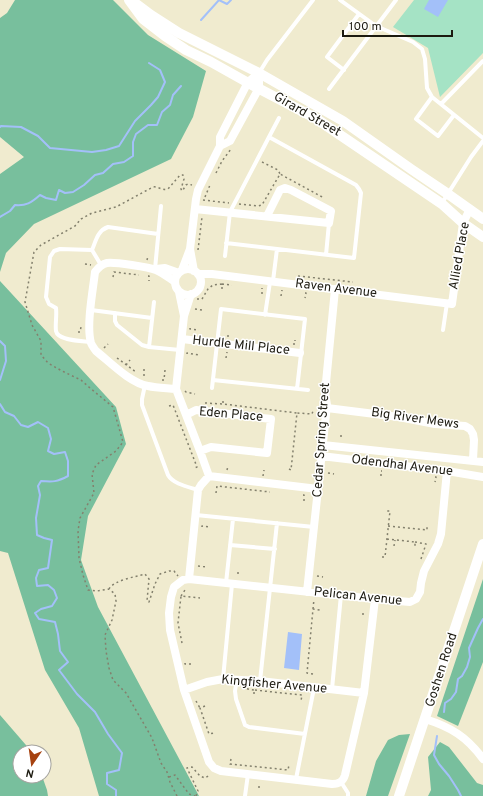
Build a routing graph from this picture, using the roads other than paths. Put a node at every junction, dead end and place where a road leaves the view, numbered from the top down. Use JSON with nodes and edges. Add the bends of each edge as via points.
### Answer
{"nodes":[{"id":1,"x":129,"y":0,"type":"edge"},
{"id":2,"x":132,"y":0,"type":"edge"},
{"id":3,"x":313,"y":0,"type":"edge"},
{"id":4,"x":340,"y":0,"type":"edge"},
{"id":5,"x":396,"y":0,"type":"edge"},
{"id":6,"x":359,"y":14,"type":"junction"},
{"id":7,"x":376,"y":26,"type":"junction"},
{"id":8,"x":483,"y":61,"type":"edge"},
{"id":9,"x":344,"y":70,"type":"junction"},
{"id":10,"x":259,"y":73,"type":"junction"},
{"id":11,"x":248,"y":82,"type":"junction"},
{"id":12,"x":259,"y":88,"type":"junction"},
{"id":13,"x":329,"y":89,"type":"dead end"},
{"id":14,"x":432,"y":97,"type":"junction"},
{"id":15,"x":441,"y":104,"type":"junction"},
{"id":16,"x":454,"y":115,"type":"junction"},
{"id":17,"x":279,"y":118,"type":"dead end"},
{"id":18,"x":269,"y":137,"type":"junction"},
{"id":19,"x":483,"y":138,"type":"edge"},
{"id":20,"x":483,"y":141,"type":"edge"},
{"id":21,"x":220,"y":146,"type":"junction"},
{"id":22,"x":448,"y":194,"type":"junction"},
{"id":23,"x":442,"y":204,"type":"junction"},
{"id":24,"x":161,"y":206,"type":"dead end"},
{"id":25,"x":195,"y":209,"type":"junction"},
{"id":26,"x":470,"y":209,"type":"junction"},
{"id":27,"x":230,"y":212,"type":"junction"},
{"id":28,"x":267,"y":216,"type":"junction"},
{"id":29,"x":483,"y":219,"type":"edge"},
{"id":30,"x":329,"y":223,"type":"junction"},
{"id":31,"x":463,"y":223,"type":"junction"},
{"id":32,"x":158,"y":234,"type":"junction"},
{"id":33,"x":483,"y":237,"type":"edge"},
{"id":34,"x":226,"y":243,"type":"junction"},
{"id":35,"x":190,"y":249,"type":"junction"},
{"id":36,"x":277,"y":249,"type":"junction"},
{"id":37,"x":92,"y":250,"type":"junction"},
{"id":38,"x":326,"y":255,"type":"junction"},
{"id":39,"x":225,"y":256,"type":"dead end"},
{"id":40,"x":101,"y":265,"type":"junction"},
{"id":41,"x":155,"y":270,"type":"junction"},
{"id":42,"x":180,"y":271,"type":"junction"},
{"id":43,"x":196,"y":272,"type":"junction"},
{"id":44,"x":220,"y":275,"type":"junction"},
{"id":45,"x":175,"y":282,"type":"junction"},
{"id":46,"x":272,"y":282,"type":"junction"},
{"id":47,"x":200,"y":286,"type":"junction"},
{"id":48,"x":335,"y":289,"type":"junction"},
{"id":49,"x":179,"y":292,"type":"junction"},
{"id":50,"x":193,"y":297,"type":"junction"},
{"id":51,"x":154,"y":302,"type":"dead end"},
{"id":52,"x":449,"y":303,"type":"junction"},
{"id":53,"x":91,"y":310,"type":"junction"},
{"id":54,"x":116,"y":313,"type":"junction"},
{"id":55,"x":266,"y":315,"type":"junction"},
{"id":56,"x":184,"y":316,"type":"junction"},
{"id":57,"x":152,"y":318,"type":"junction"},
{"id":58,"x":443,"y":330,"type":"dead end"},
{"id":59,"x":182,"y":339,"type":"junction"},
{"id":60,"x":90,"y":342,"type":"junction"},
{"id":61,"x":218,"y":343,"type":"junction"},
{"id":62,"x":149,"y":347,"type":"junction"},
{"id":63,"x":184,"y":352,"type":"junction"},
{"id":64,"x":300,"y":353,"type":"junction"},
{"id":65,"x":213,"y":380,"type":"junction"},
{"id":66,"x":146,"y":381,"type":"junction"},
{"id":67,"x":180,"y":388,"type":"junction"},
{"id":68,"x":212,"y":388,"type":"dead end"},
{"id":69,"x":297,"y":389,"type":"junction"},
{"id":70,"x":308,"y":390,"type":"dead end"},
{"id":71,"x":326,"y":408,"type":"junction"},
{"id":72,"x":186,"y":415,"type":"junction"},
{"id":73,"x":323,"y":445,"type":"junction"},
{"id":74,"x":200,"y":451,"type":"junction"},
{"id":75,"x":321,"y":456,"type":"junction"},
{"id":76,"x":473,"y":460,"type":"junction"},
{"id":77,"x":483,"y":462,"type":"edge"},
{"id":78,"x":447,"y":471,"type":"junction"},
{"id":79,"x":209,"y":476,"type":"junction"},
{"id":80,"x":483,"y":477,"type":"edge"},
{"id":81,"x":318,"y":488,"type":"junction"},
{"id":82,"x":198,"y":490,"type":"junction"},
{"id":83,"x":196,"y":515,"type":"junction"},
{"id":84,"x":233,"y":519,"type":"junction"},
{"id":85,"x":277,"y":523,"type":"junction"},
{"id":86,"x":314,"y":527,"type":"junction"},
{"id":87,"x":483,"y":544,"type":"edge"},
{"id":88,"x":230,"y":545,"type":"junction"},
{"id":89,"x":275,"y":549,"type":"junction"},
{"id":90,"x":190,"y":579,"type":"junction"},
{"id":91,"x":229,"y":583,"type":"junction"},
{"id":92,"x":271,"y":588,"type":"junction"},
{"id":93,"x":307,"y":592,"type":"junction"},
{"id":94,"x":342,"y":595,"type":"junction"},
{"id":95,"x":375,"y":599,"type":"junction"},
{"id":96,"x":223,"y":678,"type":"junction"},
{"id":97,"x":260,"y":681,"type":"junction"},
{"id":98,"x":236,"y":683,"type":"junction"},
{"id":99,"x":314,"y":688,"type":"junction"},
{"id":100,"x":184,"y":690,"type":"junction"},
{"id":101,"x":332,"y":690,"type":"junction"},
{"id":102,"x":364,"y":693,"type":"junction"},
{"id":103,"x":425,"y":719,"type":"junction"},
{"id":104,"x":305,"y":734,"type":"junction"},
{"id":105,"x":482,"y":755,"type":"edge"},
{"id":106,"x":248,"y":774,"type":"junction"},
{"id":107,"x":295,"y":780,"type":"junction"},
{"id":108,"x":341,"y":782,"type":"junction"},
{"id":109,"x":245,"y":796,"type":"edge"},
{"id":110,"x":348,"y":796,"type":"edge"},
{"id":111,"x":399,"y":796,"type":"edge"}],
"edges":[{"from":1,"to":11,"type":"street","name":"Girard Street","via":[[143,19],[165,36],[186,50]]},
{"from":2,"to":10,"type":"street","name":"Girard Street","via":[[179,33]]},
{"from":3,"to":10,"type":"lane"},
{"from":4,"to":6,"type":"lane"},
{"from":5,"to":7,"type":"lane"},
{"from":6,"to":7,"type":"lane"},
{"from":6,"to":9,"type":"lane","via":[[327,58]]},
{"from":7,"to":9,"type":"lane"},
{"from":7,"to":14,"type":"lane","via":[[413,42],[422,49],[427,88]]},
{"from":8,"to":15,"type":"lane"},
{"from":9,"to":13,"type":"lane"},
{"from":10,"to":11,"type":"street"},
{"from":10,"to":12,"type":"street"},
{"from":10,"to":22,"type":"street","name":"Girard Street","via":[[343,121]]},
{"from":11,"to":12,"type":"street","name":"Girard Street"},
{"from":11,"to":21,"type":"street","via":[[220,137]]},
{"from":12,"to":21,"type":"street","via":[[230,141]]},
{"from":12,"to":23,"type":"street","name":"Girard Street","via":[[315,118]]},
{"from":14,"to":15,"type":"lane"},
{"from":14,"to":16,"type":"lane","via":[[416,119],[438,136]]},
{"from":15,"to":16,"type":"lane"},
{"from":16,"to":19,"type":"lane"},
{"from":17,"to":18,"type":"lane"},
{"from":18,"to":27,"type":"lane"},
{"from":18,"to":38,"type":"lane","via":[[356,184],[361,193],[354,258]]},
{"from":20,"to":22,"type":"lane"},
{"from":21,"to":25,"type":"street","via":[[198,190]]},
{"from":22,"to":23,"type":"lane"},
{"from":22,"to":26,"type":"street","name":"Girard Street"},
{"from":23,"to":31,"type":"street","name":"Girard Street"},
{"from":24,"to":32,"type":"lane"},
{"from":25,"to":27,"type":"street"},
{"from":25,"to":35,"type":"street"},
{"from":26,"to":29,"type":"street","name":"Girard Street"},
{"from":26,"to":31,"type":"street","name":"Allied Place"},
{"from":27,"to":28,"type":"street"},
{"from":27,"to":34,"type":"lane"},
{"from":28,"to":30,"type":"street"},
{"from":28,"to":30,"type":"street","via":[[280,190],[285,188],[331,211]]},
{"from":30,"to":38,"type":"lane"},
{"from":31,"to":33,"type":"street","name":"Girard Street"},
{"from":31,"to":52,"type":"street","name":"Allied Place"},
{"from":32,"to":37,"type":"lane","via":[[103,229],[98,234]]},
{"from":32,"to":41,"type":"lane"},
{"from":34,"to":36,"type":"lane"},
{"from":34,"to":39,"type":"lane"},
{"from":35,"to":42,"type":"street"},
{"from":35,"to":43,"type":"street"},
{"from":36,"to":38,"type":"lane"},
{"from":36,"to":46,"type":"lane"},
{"from":37,"to":40,"type":"lane"},
{"from":37,"to":60,"type":"lane","via":[[60,248],[54,251],[50,257],[46,297],[49,304],[56,308],[56,332],[60,337]]},
{"from":40,"to":41,"type":"street","via":[[125,264]]},
{"from":40,"to":53,"type":"street","via":[[95,272]]},
{"from":41,"to":42,"type":"street","via":[[164,268]]},
{"from":41,"to":45,"type":"street"},
{"from":42,"to":43,"type":"street","via":[[186,269]]},
{"from":42,"to":45,"type":"street"},
{"from":43,"to":44,"type":"street","name":"Raven Avenue"},
{"from":43,"to":47,"type":"street","via":[[200,278]]},
{"from":44,"to":46,"type":"street","name":"Raven Avenue"},
{"from":44,"to":47,"type":"street"},
{"from":45,"to":49,"type":"street"},
{"from":46,"to":48,"type":"street","name":"Raven Avenue"},
{"from":46,"to":55,"type":"lane"},
{"from":47,"to":50,"type":"street"},
{"from":48,"to":52,"type":"street","name":"Raven Avenue"},
{"from":48,"to":71,"type":"street","name":"Cedar Spring Street","via":[[325,393]]},
{"from":49,"to":50,"type":"street"},
{"from":49,"to":56,"type":"street"},
{"from":50,"to":56,"type":"street"},
{"from":51,"to":57,"type":"lane"},
{"from":52,"to":58,"type":"lane"},
{"from":53,"to":54,"type":"lane"},
{"from":53,"to":60,"type":"street"},
{"from":54,"to":57,"type":"lane"},
{"from":54,"to":62,"type":"lane","via":[[116,325],[142,345]]},
{"from":55,"to":61,"type":"lane","via":[[221,309]]},
{"from":55,"to":64,"type":"lane","via":[[304,319]]},
{"from":56,"to":59,"type":"street"},
{"from":57,"to":62,"type":"lane"},
{"from":59,"to":61,"type":"street","name":"Hurdle Mill Place"},
{"from":59,"to":63,"type":"street"},
{"from":60,"to":66,"type":"street","via":[[96,351],[131,379],[140,384]]},
{"from":61,"to":64,"type":"street","name":"Hurdle Mill Place"},
{"from":61,"to":65,"type":"lane"},
{"from":62,"to":63,"type":"lane"},
{"from":63,"to":67,"type":"street"},
{"from":64,"to":69,"type":"lane"},
{"from":65,"to":68,"type":"lane"},
{"from":65,"to":69,"type":"lane"},
{"from":66,"to":67,"type":"street"},
{"from":66,"to":82,"type":"lane","via":[[142,405],[168,475],[174,482]]},
{"from":67,"to":72,"type":"street"},
{"from":69,"to":70,"type":"lane"},
{"from":71,"to":73,"type":"street","name":"Cedar Spring Street"},
{"from":71,"to":76,"type":"street","name":"Big River Mews","via":[[465,426],[470,428],[473,434]]},
{"from":72,"to":74,"type":"street"},
{"from":72,"to":74,"type":"street","name":"Eden Place","via":[[196,410],[270,418],[267,453],[211,447]]},
{"from":73,"to":75,"type":"street","name":"Cedar Spring Street"},
{"from":73,"to":76,"type":"street","name":"Odendhal Avenue"},
{"from":74,"to":79,"type":"street"},
{"from":75,"to":78,"type":"street","name":"Odendhal Avenue"},
{"from":75,"to":81,"type":"street","name":"Cedar Spring Street"},
{"from":76,"to":77,"type":"street","name":"Odendhal Avenue"},
{"from":78,"to":80,"type":"street","name":"Odendhal Avenue"},
{"from":78,"to":95,"type":"street","name":"Pelican Avenue","via":[[438,544],[424,571],[420,592],[416,599],[410,602]]},
{"from":79,"to":81,"type":"street"},
{"from":79,"to":82,"type":"street"},
{"from":81,"to":86,"type":"street","name":"Cedar Spring Street"},
{"from":82,"to":83,"type":"street"},
{"from":83,"to":84,"type":"lane"},
{"from":83,"to":90,"type":"street"},
{"from":84,"to":85,"type":"lane"},
{"from":84,"to":88,"type":"lane"},
{"from":85,"to":86,"type":"lane"},
{"from":85,"to":89,"type":"lane"},
{"from":86,"to":93,"type":"street","name":"Cedar Spring Street"},
{"from":87,"to":103,"type":"street","name":"Goshen Road"},
{"from":88,"to":89,"type":"lane"},
{"from":88,"to":91,"type":"lane"},
{"from":89,"to":92,"type":"lane"},
{"from":90,"to":91,"type":"street","name":"Pelican Avenue"},
{"from":90,"to":100,"type":"street","via":[[183,580],[174,587],[169,613],[170,630]]},
{"from":91,"to":92,"type":"street","name":"Pelican Avenue"},
{"from":91,"to":96,"type":"lane"},
{"from":92,"to":93,"type":"street","name":"Pelican Avenue"},
{"from":92,"to":97,"type":"lane"},
{"from":93,"to":94,"type":"street","name":"Pelican Avenue"},
{"from":94,"to":95,"type":"street","name":"Pelican Avenue"},
{"from":94,"to":101,"type":"lane"},
{"from":95,"to":102,"type":"street"},
{"from":96,"to":98,"type":"street","name":"Kingfisher Avenue"},
{"from":96,"to":100,"type":"street","name":"Kingfisher Avenue"},
{"from":97,"to":98,"type":"street","name":"Kingfisher Avenue"},
{"from":97,"to":99,"type":"street","name":"Kingfisher Avenue"},
{"from":98,"to":104,"type":"lane","via":[[236,699],[245,725]]},
{"from":99,"to":101,"type":"street","name":"Kingfisher Avenue"},
{"from":99,"to":104,"type":"lane"},
{"from":100,"to":106,"type":"street","via":[[211,766],[221,771]]},
{"from":101,"to":102,"type":"street","name":"Kingfisher Avenue"},
{"from":102,"to":108,"type":"street","via":[[345,775]]},
{"from":103,"to":105,"type":"street","via":[[446,726]]},
{"from":103,"to":111,"type":"street","name":"Goshen Road"},
{"from":104,"to":107,"type":"lane"},
{"from":106,"to":107,"type":"street"},
{"from":106,"to":109,"type":"lane"},
{"from":107,"to":108,"type":"street","via":[[332,784]]},
{"from":108,"to":110,"type":"lane"}]}
